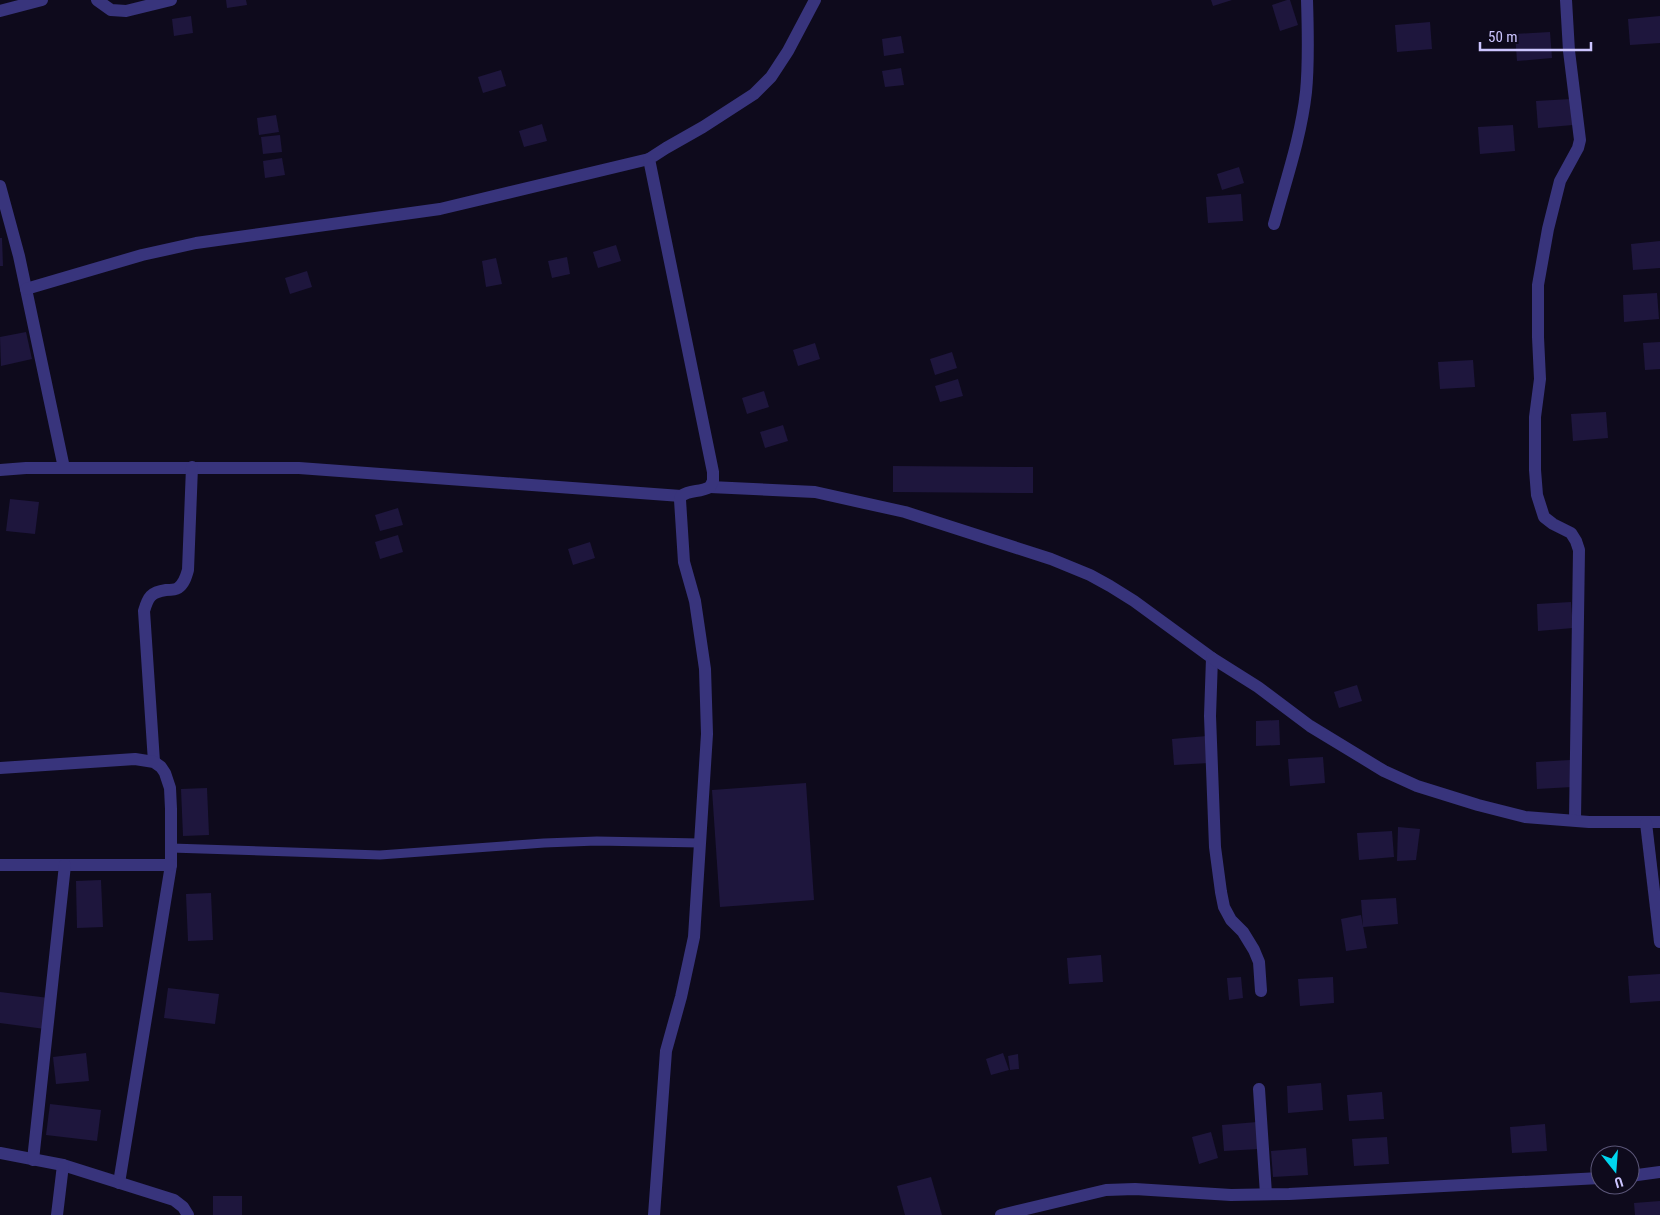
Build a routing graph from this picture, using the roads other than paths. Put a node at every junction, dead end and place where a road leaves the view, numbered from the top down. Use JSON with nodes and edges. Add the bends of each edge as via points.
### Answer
{"nodes":[{"id":1,"x":42,"y":0,"type":"edge"},
{"id":2,"x":98,"y":0,"type":"edge"},
{"id":3,"x":171,"y":0,"type":"edge"},
{"id":4,"x":815,"y":0,"type":"edge"},
{"id":5,"x":1307,"y":0,"type":"edge"},
{"id":6,"x":1566,"y":0,"type":"edge"},
{"id":7,"x":0,"y":11,"type":"edge"},
{"id":8,"x":649,"y":159,"type":"junction"},
{"id":9,"x":0,"y":186,"type":"edge"},
{"id":10,"x":1274,"y":224,"type":"dead end"},
{"id":11,"x":26,"y":289,"type":"junction"},
{"id":12,"x":192,"y":467,"type":"junction"},
{"id":13,"x":64,"y":468,"type":"junction"},
{"id":14,"x":0,"y":470,"type":"edge"},
{"id":15,"x":710,"y":487,"type":"junction"},
{"id":16,"x":680,"y":496,"type":"junction"},
{"id":17,"x":1212,"y":658,"type":"junction"},
{"id":18,"x":154,"y":762,"type":"junction"},
{"id":19,"x":0,"y":768,"type":"edge"},
{"id":20,"x":1575,"y":820,"type":"junction"},
{"id":21,"x":1660,"y":822,"type":"edge"},
{"id":22,"x":1646,"y":823,"type":"junction"},
{"id":23,"x":700,"y":843,"type":"junction"},
{"id":24,"x":171,"y":848,"type":"junction"},
{"id":25,"x":0,"y":865,"type":"edge"},
{"id":26,"x":65,"y":865,"type":"junction"},
{"id":27,"x":170,"y":865,"type":"junction"},
{"id":28,"x":1660,"y":942,"type":"edge"},
{"id":29,"x":1261,"y":991,"type":"dead end"},
{"id":30,"x":1260,"y":1089,"type":"dead end"},
{"id":31,"x":0,"y":1153,"type":"edge"},
{"id":32,"x":33,"y":1160,"type":"junction"},
{"id":33,"x":63,"y":1165,"type":"junction"},
{"id":34,"x":1660,"y":1172,"type":"edge"},
{"id":35,"x":1640,"y":1175,"type":"edge"},
{"id":36,"x":1590,"y":1179,"type":"edge"},
{"id":37,"x":119,"y":1183,"type":"junction"},
{"id":38,"x":1266,"y":1194,"type":"junction"},
{"id":39,"x":57,"y":1215,"type":"edge"},
{"id":40,"x":188,"y":1215,"type":"edge"},
{"id":41,"x":654,"y":1215,"type":"edge"},
{"id":42,"x":1002,"y":1215,"type":"edge"}],
"edges":[{"from":1,"to":7,"type":"street"},
{"from":2,"to":3,"type":"street","via":[[117,11]]},
{"from":4,"to":8,"type":"street","via":[[784,58],[754,94]]},
{"from":5,"to":10,"type":"street","via":[[1306,92],[1300,128]]},
{"from":6,"to":20,"type":"street","via":[[1580,140],[1560,181],[1538,285],[1540,379],[1535,417],[1535,470],[1537,495],[1544,517],[1572,533],[1579,550]]},
{"from":8,"to":11,"type":"street","via":[[440,209],[196,243],[142,255]]},
{"from":8,"to":15,"type":"street","via":[[713,472]]},
{"from":9,"to":11,"type":"street"},
{"from":11,"to":13,"type":"street"},
{"from":12,"to":13,"type":"street"},
{"from":12,"to":16,"type":"street","via":[[299,468]]},
{"from":12,"to":18,"type":"street","via":[[188,570],[177,589],[161,591],[147,599],[144,611]]},
{"from":13,"to":14,"type":"street"},
{"from":15,"to":16,"type":"street"},
{"from":15,"to":17,"type":"street","via":[[815,492],[905,512],[1051,559],[1110,586]]},
{"from":16,"to":23,"type":"street","via":[[684,562],[695,601],[705,669],[707,734]]},
{"from":17,"to":20,"type":"street","via":[[1310,726],[1384,771],[1417,786],[1525,816]]},
{"from":17,"to":29,"type":"street","via":[[1210,716],[1215,847],[1221,892],[1231,920],[1243,932],[1259,962]]},
{"from":18,"to":19,"type":"street","via":[[135,759]]},
{"from":18,"to":24,"type":"street","via":[[165,773],[170,788]]},
{"from":20,"to":22,"type":"street"},
{"from":21,"to":22,"type":"street"},
{"from":22,"to":28,"type":"street"},
{"from":23,"to":24,"type":"lane","via":[[597,841],[380,855]]},
{"from":23,"to":41,"type":"street","via":[[694,937],[666,1051]]},
{"from":24,"to":27,"type":"street"},
{"from":25,"to":26,"type":"street"},
{"from":26,"to":27,"type":"street"},
{"from":26,"to":32,"type":"street"},
{"from":27,"to":37,"type":"street"},
{"from":30,"to":38,"type":"street"},
{"from":31,"to":32,"type":"street"},
{"from":32,"to":33,"type":"street"},
{"from":33,"to":37,"type":"street"},
{"from":33,"to":39,"type":"street"},
{"from":34,"to":35,"type":"street"},
{"from":36,"to":38,"type":"street"},
{"from":37,"to":40,"type":"street","via":[[174,1200]]},
{"from":38,"to":42,"type":"street","via":[[1106,1190]]}]}
